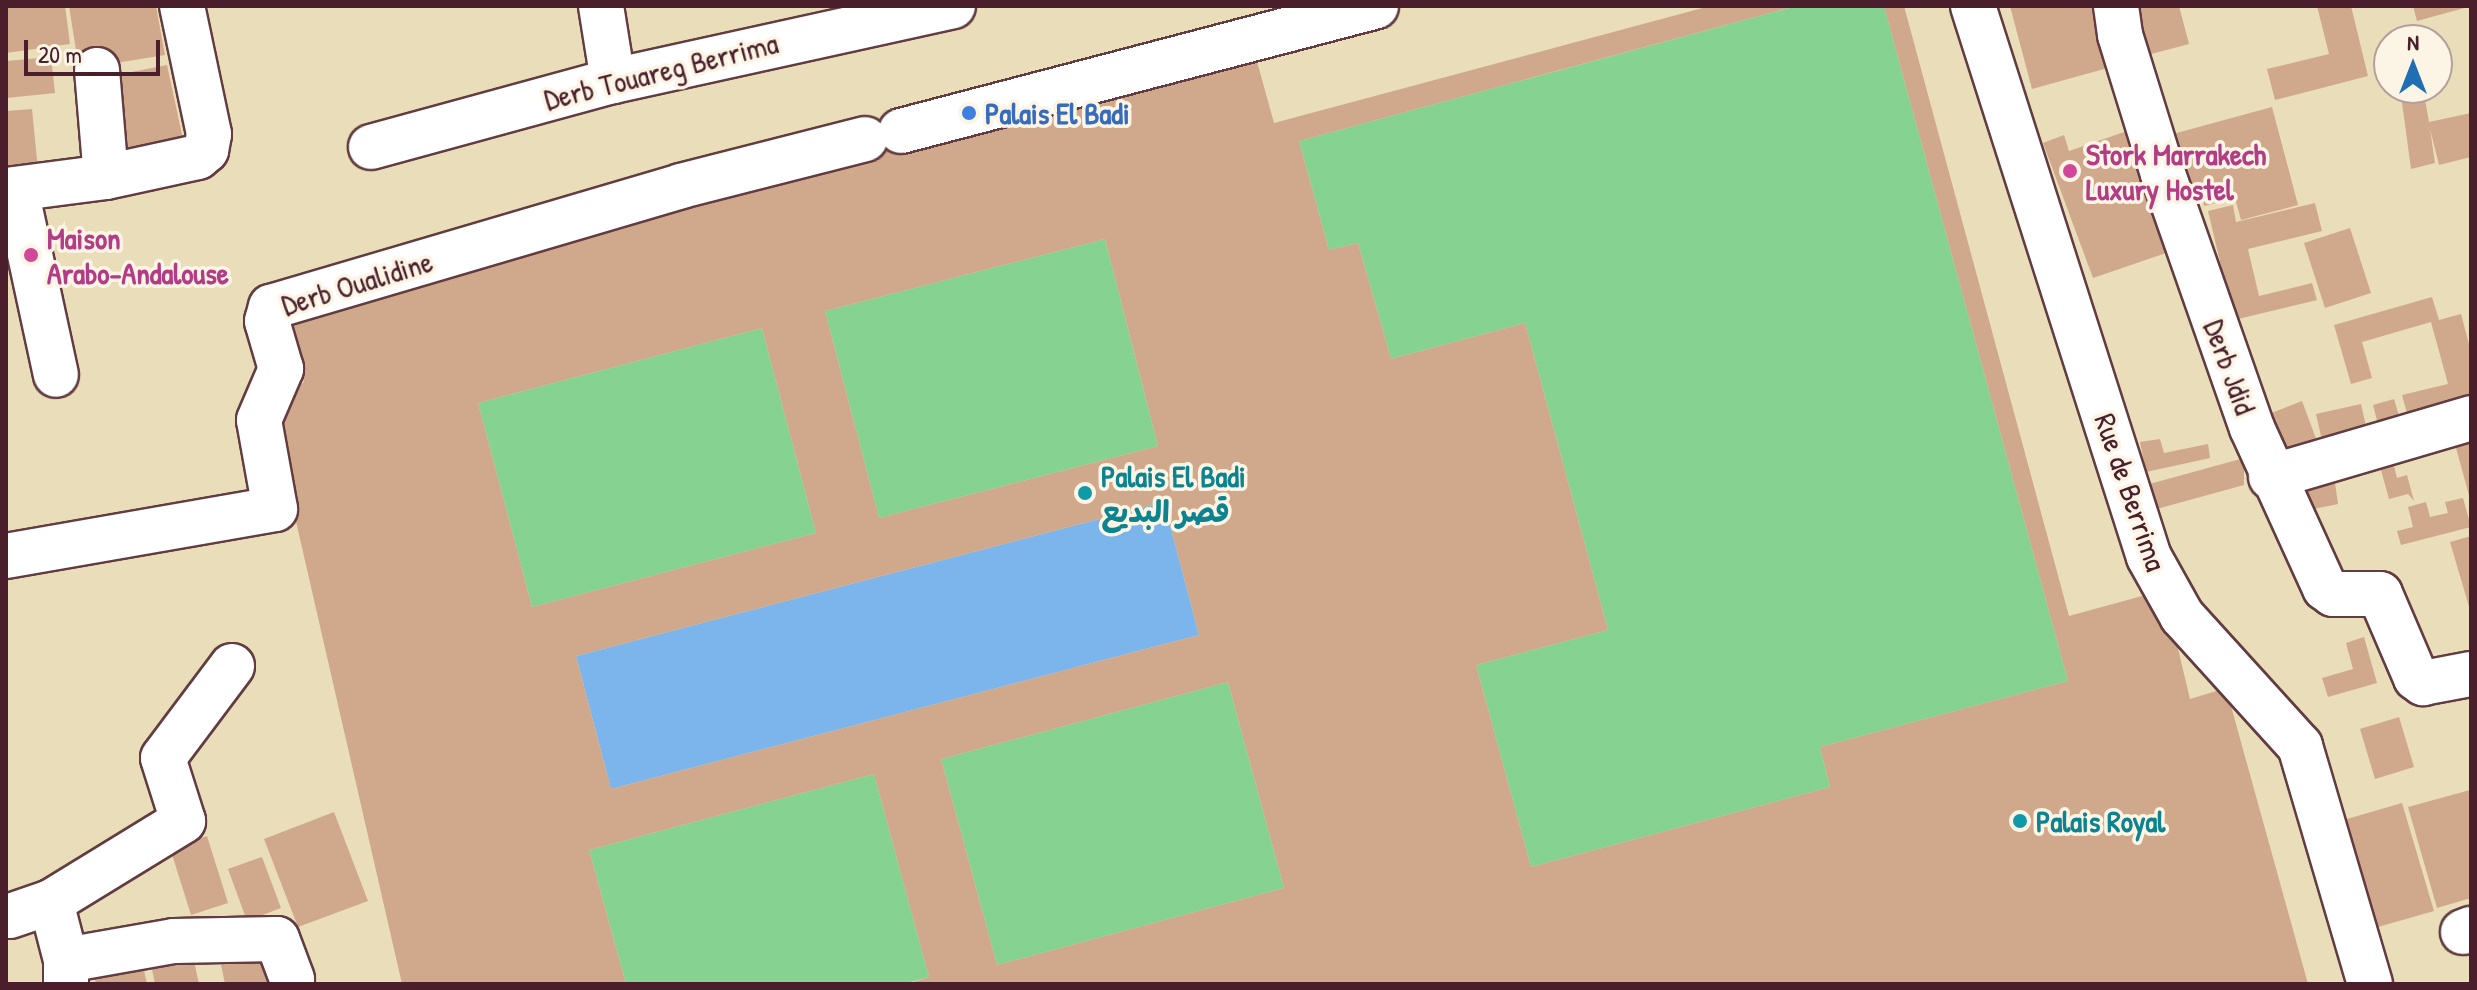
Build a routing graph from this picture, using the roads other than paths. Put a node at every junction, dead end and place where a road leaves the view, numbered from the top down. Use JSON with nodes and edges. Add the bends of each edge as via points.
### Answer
{"nodes":[{"id":1,"x":182,"y":6,"type":"edge"},
{"id":2,"x":601,"y":6,"type":"edge"},
{"id":3,"x":953,"y":6,"type":"edge"},
{"id":4,"x":1376,"y":6,"type":"edge"},
{"id":5,"x":1973,"y":6,"type":"edge"},
{"id":6,"x":2116,"y":6,"type":"edge"},
{"id":7,"x":779,"y":24,"type":"edge"},
{"id":8,"x":97,"y":70,"type":"dead end"},
{"id":9,"x":613,"y":81,"type":"junction"},
{"id":10,"x":371,"y":147,"type":"dead end"},
{"id":11,"x":106,"y":177,"type":"junction"},
{"id":12,"x":11,"y":190,"type":"edge"},
{"id":13,"x":56,"y":375,"type":"dead end"},
{"id":14,"x":2471,"y":418,"type":"edge"},
{"id":15,"x":2271,"y":477,"type":"junction"},
{"id":16,"x":6,"y":556,"type":"edge"},
{"id":17,"x":232,"y":666,"type":"dead end"},
{"id":18,"x":2471,"y":674,"type":"edge"},
{"id":19,"x":51,"y":902,"type":"junction"},
{"id":20,"x":10,"y":916,"type":"dead end"},
{"id":21,"x":66,"y":972,"type":"edge"},
{"id":22,"x":292,"y":979,"type":"dead end"},
{"id":23,"x":2370,"y":984,"type":"edge"}],
"edges":[{"from":1,"to":11,"type":"street","via":[[209,134],[206,150],[198,157]]},
{"from":2,"to":9,"type":"street"},
{"from":3,"to":7,"type":"street","name":"Derb Touareg Berrima"},
{"from":4,"to":16,"type":"street","name":"Derb Oualidine","via":[[681,186],[271,307],[267,321],[280,381],[259,420],[275,509]]},
{"from":5,"to":23,"type":"street","name":"Rue de Berrima","via":[[2149,557],[2188,623],[2300,746]]},
{"from":6,"to":15,"type":"street","name":"Derb Jdid","via":[[2120,35],[2185,241]]},
{"from":7,"to":9,"type":"street","name":"Derb Touareg Berrima"},
{"from":8,"to":11,"type":"street"},
{"from":9,"to":10,"type":"street","name":"Derb Touareg Berrima"},
{"from":11,"to":12,"type":"street"},
{"from":12,"to":13,"type":"street"},
{"from":14,"to":15,"type":"street"},
{"from":15,"to":18,"type":"street","name":"Derb Jdid","via":[[2325,588],[2333,594],[2380,594],[2423,683]]},
{"from":17,"to":19,"type":"street","via":[[163,758],[183,821]]},
{"from":19,"to":20,"type":"street"},
{"from":19,"to":21,"type":"street"},
{"from":21,"to":22,"type":"street","via":[[174,941],[277,939]]}]}
